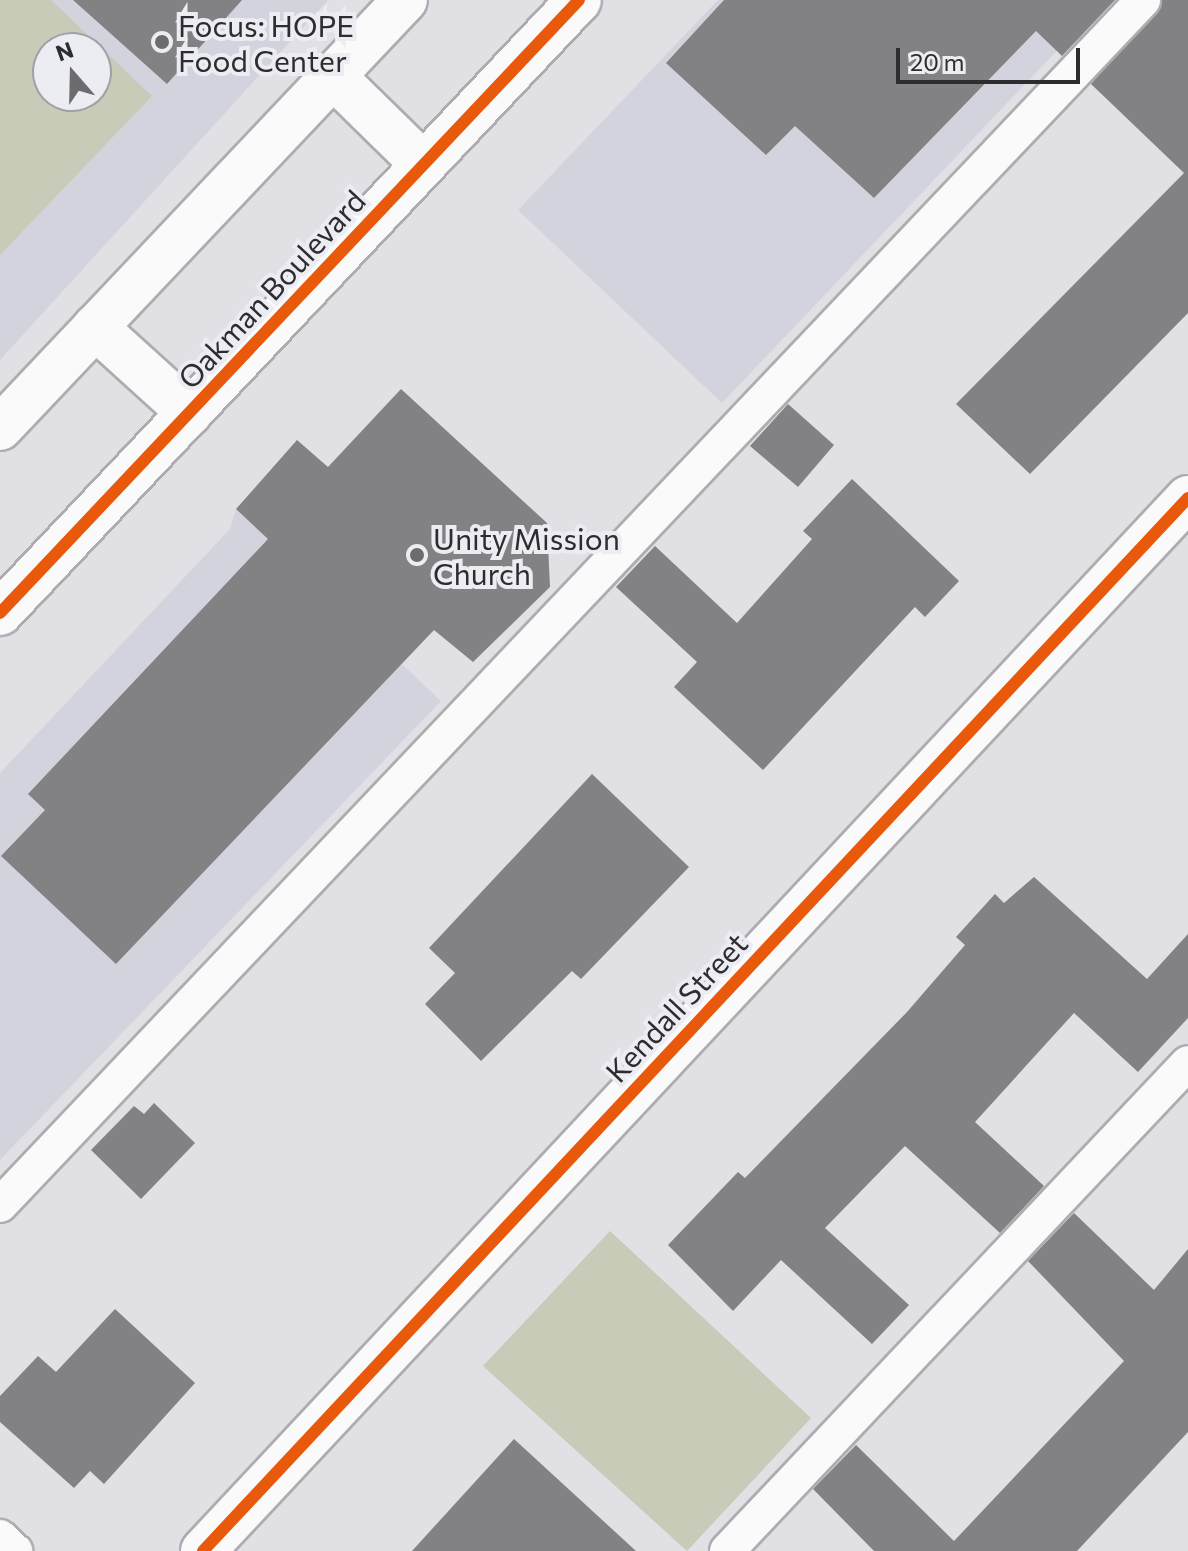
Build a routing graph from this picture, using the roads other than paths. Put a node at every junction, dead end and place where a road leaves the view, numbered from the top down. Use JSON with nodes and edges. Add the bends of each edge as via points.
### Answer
{"nodes":[{"id":1,"x":405,"y":0,"type":"edge"},
{"id":2,"x":579,"y":0,"type":"edge"},
{"id":3,"x":1143,"y":0,"type":"edge"},
{"id":4,"x":333,"y":76,"type":"junction"},
{"id":5,"x":423,"y":164,"type":"junction"},
{"id":6,"x":95,"y":327,"type":"junction"},
{"id":7,"x":190,"y":413,"type":"junction"},
{"id":8,"x":0,"y":428,"type":"edge"},
{"id":9,"x":1188,"y":498,"type":"edge"},
{"id":10,"x":0,"y":613,"type":"edge"},
{"id":11,"x":1188,"y":1063,"type":"edge"},
{"id":12,"x":0,"y":1205,"type":"edge"},
{"id":13,"x":0,"y":1537,"type":"edge"},
{"id":14,"x":15,"y":1551,"type":"edge"},
{"id":15,"x":203,"y":1551,"type":"edge"},
{"id":16,"x":727,"y":1551,"type":"edge"}],
"edges":[{"from":1,"to":4,"type":"street"},
{"from":2,"to":5,"type":"street","name":"Oakman Boulevard"},
{"from":3,"to":12,"type":"lane"},
{"from":4,"to":5,"type":"street"},
{"from":4,"to":6,"type":"street"},
{"from":5,"to":7,"type":"street","name":"Oakman Boulevard"},
{"from":6,"to":7,"type":"street"},
{"from":6,"to":8,"type":"street"},
{"from":7,"to":10,"type":"street","name":"Oakman Boulevard"},
{"from":9,"to":15,"type":"street","name":"Kendall Street"},
{"from":11,"to":16,"type":"lane"},
{"from":13,"to":14,"type":"lane"}]}
